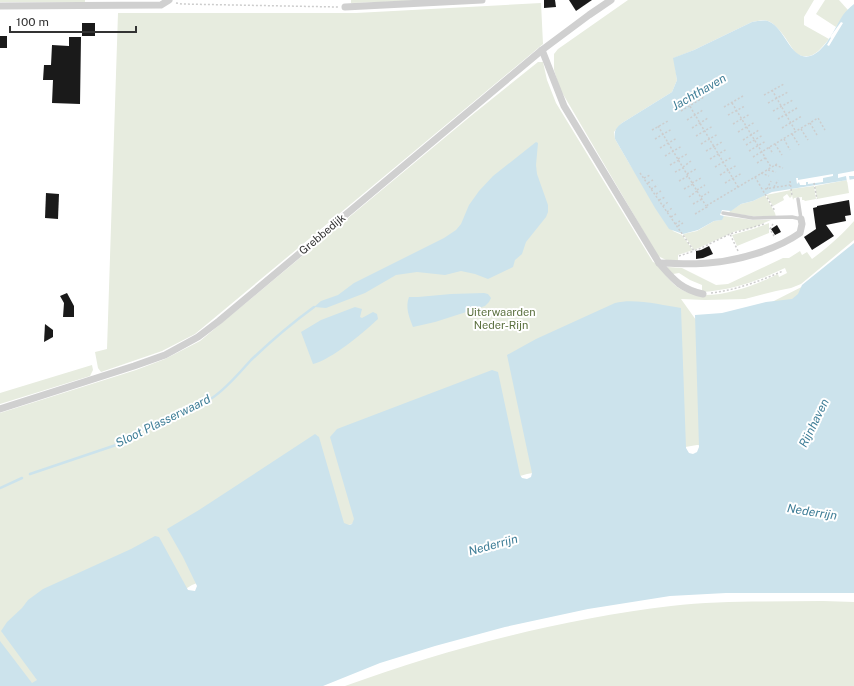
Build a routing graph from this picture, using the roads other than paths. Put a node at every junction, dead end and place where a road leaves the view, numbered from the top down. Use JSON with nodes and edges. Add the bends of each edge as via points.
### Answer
{"nodes":[{"id":1,"x":482,"y":0,"type":"edge"},
{"id":2,"x":611,"y":0,"type":"edge"},
{"id":3,"x":169,"y":1,"type":"edge"},
{"id":4,"x":0,"y":6,"type":"edge"},
{"id":5,"x":345,"y":7,"type":"road end"},
{"id":6,"x":542,"y":50,"type":"junction"},
{"id":7,"x":798,"y":200,"type":"dead end"},
{"id":8,"x":723,"y":213,"type":"dead end"},
{"id":9,"x":801,"y":219,"type":"junction"},
{"id":10,"x":659,"y":263,"type":"junction"},
{"id":11,"x":702,"y":294,"type":"road end"},
{"id":12,"x":0,"y":408,"type":"edge"}],
"edges":[{"from":1,"to":5,"type":"street"},
{"from":2,"to":6,"type":"street","name":"Grebbedijk"},
{"from":3,"to":4,"type":"street","via":[[161,5]]},
{"from":6,"to":10,"type":"street","via":[[564,106]]},
{"from":6,"to":12,"type":"street","name":"Grebbedijk","via":[[198,337],[165,355]]},
{"from":7,"to":9,"type":"lane"},
{"from":8,"to":9,"type":"lane","via":[[753,218]]},
{"from":9,"to":10,"type":"street","via":[[800,233],[766,250],[708,264]]},
{"from":10,"to":11,"type":"street","via":[[676,283]]}]}
